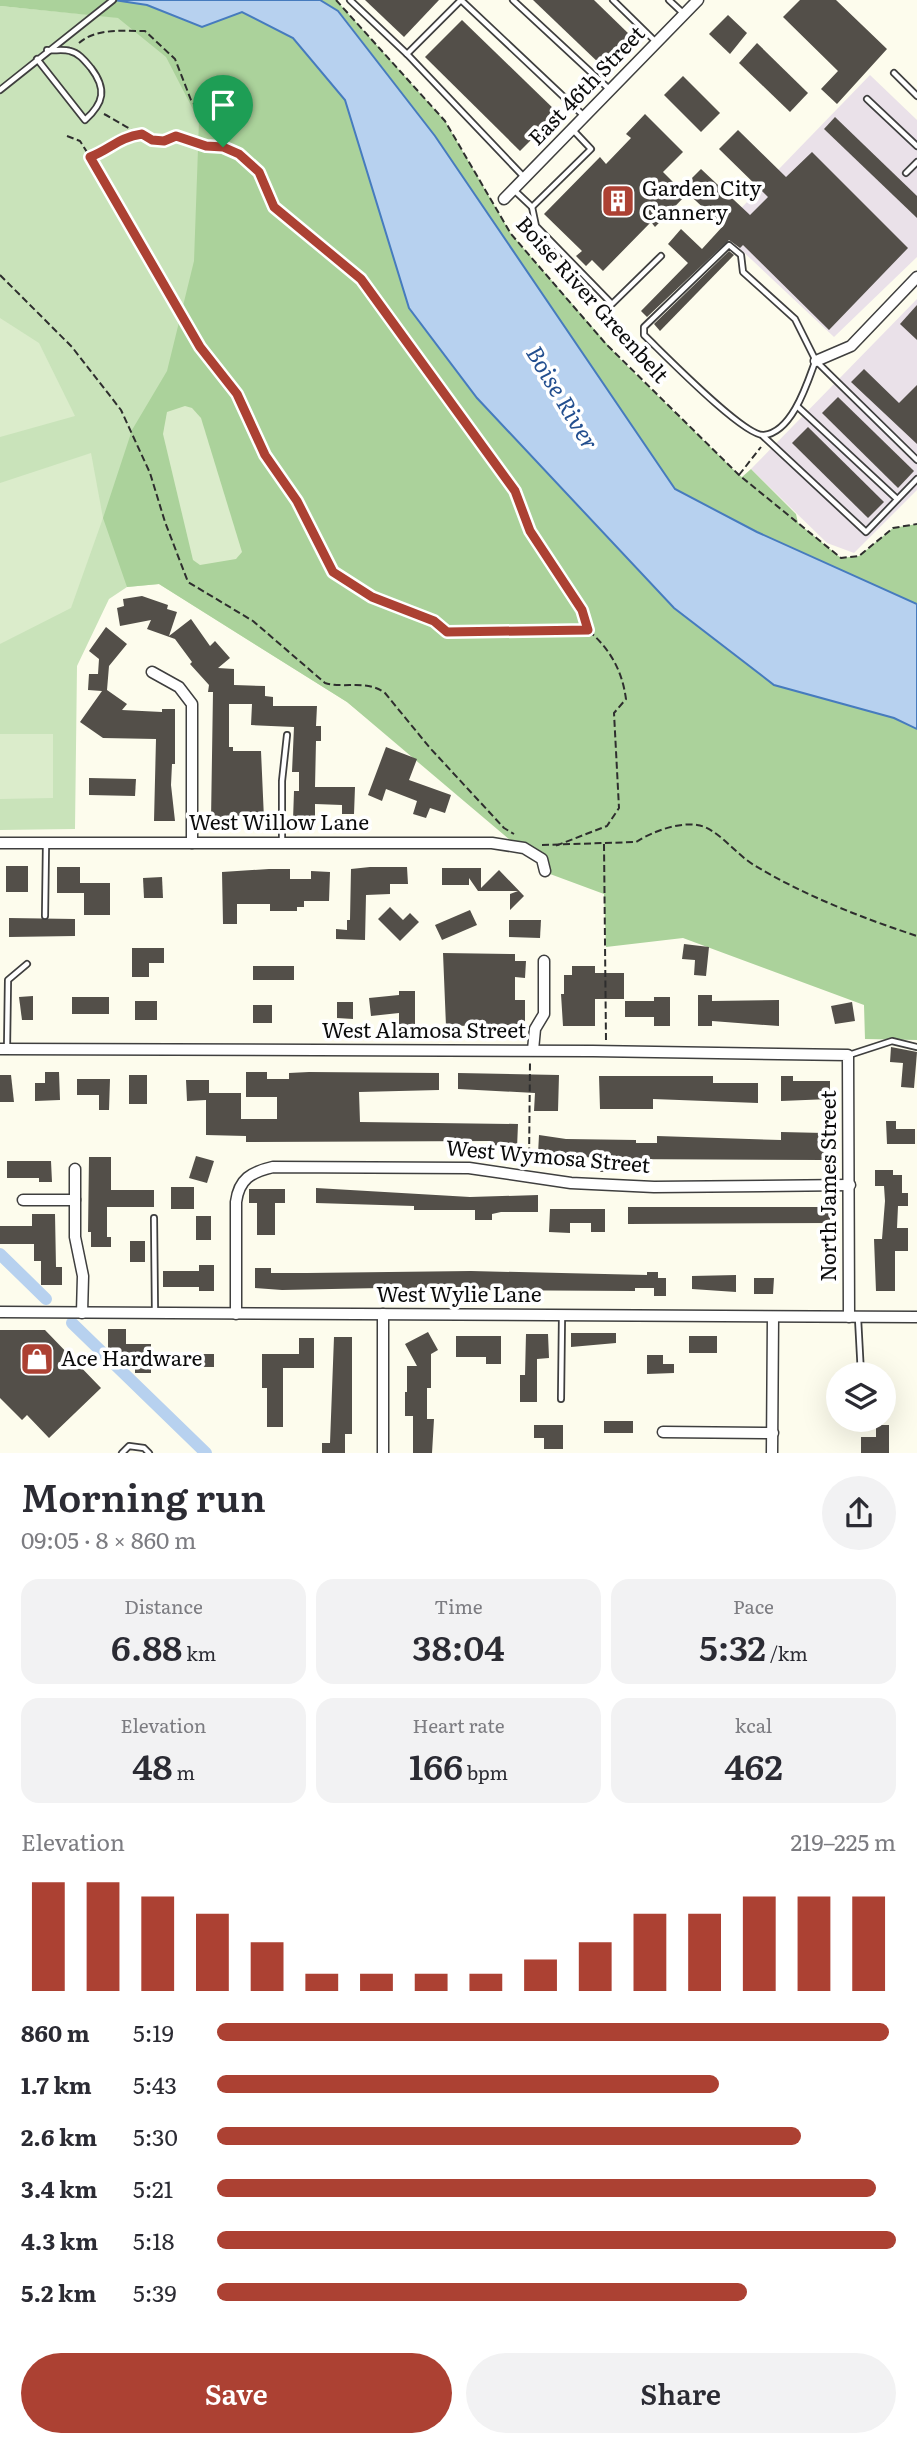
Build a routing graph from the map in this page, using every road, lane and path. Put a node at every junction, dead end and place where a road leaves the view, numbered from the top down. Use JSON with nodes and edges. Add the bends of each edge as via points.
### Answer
{"nodes":[{"id":1,"x":113,"y":0,"type":"edge"},
{"id":2,"x":336,"y":0,"type":"edge"},
{"id":3,"x":350,"y":0,"type":"edge"},
{"id":4,"x":513,"y":0,"type":"edge"},
{"id":5,"x":613,"y":0,"type":"edge"},
{"id":6,"x":669,"y":0,"type":"edge"},
{"id":7,"x":698,"y":0,"type":"edge"},
{"id":8,"x":684,"y":15,"type":"junction"},
{"id":9,"x":657,"y":43,"type":"junction"},
{"id":10,"x":47,"y":50,"type":"junction"},
{"id":11,"x":70,"y":51,"type":"junction"},
{"id":12,"x":407,"y":54,"type":"junction"},
{"id":13,"x":37,"y":59,"type":"junction"},
{"id":14,"x":894,"y":74,"type":"dead end"},
{"id":15,"x":0,"y":90,"type":"edge"},
{"id":16,"x":610,"y":90,"type":"junction"},
{"id":17,"x":917,"y":96,"type":"edge"},
{"id":18,"x":867,"y":99,"type":"dead end"},
{"id":19,"x":97,"y":110,"type":"junction"},
{"id":20,"x":584,"y":117,"type":"junction"},
{"id":21,"x":572,"y":129,"type":"junction"},
{"id":22,"x":142,"y":134,"type":"junction"},
{"id":23,"x":67,"y":136,"type":"dead end"},
{"id":24,"x":917,"y":146,"type":"edge"},
{"id":25,"x":239,"y":154,"type":"junction"},
{"id":26,"x":90,"y":157,"type":"junction"},
{"id":27,"x":917,"y":162,"type":"edge"},
{"id":28,"x":906,"y":173,"type":"dead end"},
{"id":29,"x":525,"y":178,"type":"junction"},
{"id":30,"x":514,"y":190,"type":"junction"},
{"id":31,"x":504,"y":199,"type":"dead end"},
{"id":32,"x":532,"y":208,"type":"junction"},
{"id":33,"x":661,"y":256,"type":"dead end"},
{"id":34,"x":0,"y":275,"type":"edge"},
{"id":35,"x":917,"y":277,"type":"edge"},
{"id":36,"x":816,"y":361,"type":"junction"},
{"id":37,"x":798,"y":407,"type":"junction"},
{"id":38,"x":763,"y":436,"type":"junction"},
{"id":39,"x":917,"y":460,"type":"edge"},
{"id":40,"x":739,"y":475,"type":"junction"},
{"id":41,"x":917,"y":479,"type":"edge"},
{"id":42,"x":897,"y":499,"type":"junction"},
{"id":43,"x":917,"y":524,"type":"edge"},
{"id":44,"x":588,"y":630,"type":"junction"},
{"id":45,"x":152,"y":672,"type":"dead end"},
{"id":46,"x":287,"y":735,"type":"dead end"},
{"id":47,"x":521,"y":838,"type":"dead end"},
{"id":48,"x":282,"y":842,"type":"junction"},
{"id":49,"x":0,"y":843,"type":"edge"},
{"id":50,"x":46,"y":843,"type":"junction"},
{"id":51,"x":192,"y":843,"type":"junction"},
{"id":52,"x":537,"y":844,"type":"dead end"},
{"id":53,"x":604,"y":844,"type":"junction"},
{"id":54,"x":554,"y":846,"type":"junction"},
{"id":55,"x":545,"y":871,"type":"dead end"},
{"id":56,"x":45,"y":916,"type":"dead end"},
{"id":57,"x":917,"y":936,"type":"edge"},
{"id":58,"x":544,"y":961,"type":"dead end"},
{"id":59,"x":27,"y":964,"type":"dead end"},
{"id":60,"x":917,"y":1047,"type":"edge"},
{"id":61,"x":3,"y":1049,"type":"edge"},
{"id":62,"x":532,"y":1050,"type":"junction"},
{"id":63,"x":606,"y":1052,"type":"junction"},
{"id":64,"x":848,"y":1055,"type":"junction"},
{"id":65,"x":75,"y":1169,"type":"dead end"},
{"id":66,"x":529,"y":1176,"type":"junction"},
{"id":67,"x":850,"y":1185,"type":"junction"},
{"id":68,"x":23,"y":1200,"type":"dead end"},
{"id":69,"x":75,"y":1200,"type":"junction"},
{"id":70,"x":154,"y":1219,"type":"dead end"},
{"id":71,"x":0,"y":1312,"type":"edge"},
{"id":72,"x":82,"y":1312,"type":"junction"},
{"id":73,"x":155,"y":1313,"type":"junction"},
{"id":74,"x":236,"y":1314,"type":"junction"},
{"id":75,"x":383,"y":1314,"type":"junction"},
{"id":76,"x":562,"y":1315,"type":"junction"},
{"id":77,"x":773,"y":1317,"type":"junction"},
{"id":78,"x":854,"y":1317,"type":"junction"},
{"id":79,"x":917,"y":1317,"type":"edge"},
{"id":80,"x":860,"y":1362,"type":"edge"},
{"id":81,"x":561,"y":1399,"type":"dead end"},
{"id":82,"x":663,"y":1432,"type":"dead end"},
{"id":83,"x":773,"y":1433,"type":"junction"},
{"id":84,"x":122,"y":1453,"type":"edge"},
{"id":85,"x":149,"y":1453,"type":"edge"},
{"id":86,"x":383,"y":1453,"type":"edge"},
{"id":87,"x":772,"y":1453,"type":"edge"}],
"edges":[{"from":1,"to":10,"type":"lane"},
{"from":2,"to":40,"type":"path","name":"Boise River Greenbelt","via":[[445,121],[523,248],[622,361]]},
{"from":3,"to":12,"type":"lane"},
{"from":4,"to":16,"type":"lane"},
{"from":5,"to":9,"type":"lane"},
{"from":6,"to":8,"type":"lane"},
{"from":7,"to":8,"type":"street","name":"East 46th Street"},
{"from":8,"to":9,"type":"street","name":"East 46th Street"},
{"from":9,"to":16,"type":"street","name":"East 46th Street"},
{"from":10,"to":11,"type":"lane"},
{"from":10,"to":13,"type":"lane"},
{"from":11,"to":19,"type":"lane","via":[[83,58],[101,80],[103,96]]},
{"from":11,"to":25,"type":"path","via":[[86,37],[145,31],[174,60],[191,100],[219,137]]},
{"from":12,"to":20,"type":"lane","via":[[461,0]]},
{"from":12,"to":29,"type":"lane"},
{"from":13,"to":15,"type":"lane"},
{"from":13,"to":19,"type":"lane","via":[[85,120]]},
{"from":14,"to":17,"type":"lane"},
{"from":16,"to":20,"type":"street","name":"East 46th Street"},
{"from":18,"to":24,"type":"lane"},
{"from":19,"to":22,"type":"path"},
{"from":20,"to":21,"type":"street","name":"East 46th Street"},
{"from":21,"to":29,"type":"street","name":"East 46th Street"},
{"from":21,"to":32,"type":"lane","via":[[591,149]]},
{"from":22,"to":25,"type":"path","via":[[152,140],[187,138]]},
{"from":22,"to":26,"type":"path","via":[[121,137],[106,151]]},
{"from":23,"to":26,"type":"path","via":[[80,141]]},
{"from":25,"to":44,"type":"path","via":[[259,172],[274,207],[361,279],[515,491],[530,531],[582,610]]},
{"from":26,"to":44,"type":"path","via":[[200,347],[237,394],[265,455],[297,501],[333,572],[372,597],[434,621],[447,632]]},
{"from":27,"to":28,"type":"lane"},
{"from":29,"to":30,"type":"street","name":"East 46th Street"},
{"from":30,"to":31,"type":"street","name":"East 46th Street"},
{"from":30,"to":32,"type":"lane"},
{"from":32,"to":33,"type":"lane","via":[[536,226],[612,304]]},
{"from":34,"to":47,"type":"path","via":[[89,366],[121,410],[150,473],[188,582],[253,621],[325,683],[376,685],[480,803]]},
{"from":35,"to":36,"type":"street","via":[[851,346]]},
{"from":36,"to":37,"type":"lane"},
{"from":36,"to":38,"type":"lane","via":[[795,319],[743,272],[741,255],[729,245],[644,327],[644,335],[716,403],[750,432]]},
{"from":36,"to":39,"type":"lane"},
{"from":37,"to":38,"type":"lane","via":[[775,431]]},
{"from":37,"to":42,"type":"lane"},
{"from":38,"to":40,"type":"path","via":[[761,449]]},
{"from":38,"to":42,"type":"lane","via":[[866,532]]},
{"from":40,"to":43,"type":"path","name":"Boise River Greenbelt","via":[[841,558],[859,556],[893,528]]},
{"from":41,"to":42,"type":"lane"},
{"from":44,"to":54,"type":"path","via":[[604,644],[622,676],[626,699],[614,713],[619,808],[607,826]]},
{"from":45,"to":51,"type":"street","via":[[179,687],[192,704]]},
{"from":46,"to":48,"type":"lane"},
{"from":48,"to":51,"type":"street","name":"West Willow Lane"},
{"from":48,"to":55,"type":"street","name":"West Willow Lane","via":[[507,844],[542,859]]},
{"from":49,"to":50,"type":"street","name":"West Willow Lane"},
{"from":50,"to":51,"type":"street","name":"West Willow Lane"},
{"from":50,"to":56,"type":"lane"},
{"from":52,"to":54,"type":"path"},
{"from":53,"to":54,"type":"path"},
{"from":53,"to":57,"type":"path","via":[[636,842],[649,834],[695,824],[708,828],[751,864],[783,881]]},
{"from":53,"to":63,"type":"path"},
{"from":58,"to":62,"type":"street","via":[[544,1014],[534,1029]]},
{"from":59,"to":61,"type":"lane","via":[[8,980]]},
{"from":60,"to":64,"type":"lane","via":[[892,1041]]},
{"from":61,"to":62,"type":"street","name":"West Alamosa Street"},
{"from":62,"to":63,"type":"street","name":"West Alamosa Street"},
{"from":62,"to":66,"type":"path"},
{"from":63,"to":64,"type":"street","name":"West Alamosa Street"},
{"from":64,"to":67,"type":"street","name":"North James Street"},
{"from":65,"to":69,"type":"street"},
{"from":66,"to":67,"type":"street","name":"West Wymosa Street","via":[[570,1183],[654,1186]]},
{"from":66,"to":74,"type":"street","name":"West Wymosa Street","via":[[457,1167],[273,1167],[245,1178],[236,1202]]},
{"from":67,"to":78,"type":"street","name":"North James Street"},
{"from":68,"to":69,"type":"street"},
{"from":69,"to":72,"type":"street"},
{"from":70,"to":73,"type":"lane"},
{"from":71,"to":72,"type":"street","name":"West Wylie Lane"},
{"from":72,"to":73,"type":"street","name":"West Wylie Lane"},
{"from":73,"to":74,"type":"street","name":"West Wylie Lane"},
{"from":74,"to":75,"type":"street","name":"West Wylie Lane"},
{"from":75,"to":76,"type":"street","name":"West Wylie Lane"},
{"from":75,"to":86,"type":"street"},
{"from":76,"to":77,"type":"street","name":"West Wylie Lane"},
{"from":76,"to":81,"type":"lane"},
{"from":77,"to":78,"type":"street","name":"West Wylie Lane"},
{"from":77,"to":83,"type":"street"},
{"from":78,"to":79,"type":"street","name":"West Wylie Lane"},
{"from":78,"to":80,"type":"lane"},
{"from":82,"to":83,"type":"street"},
{"from":83,"to":87,"type":"street"},
{"from":84,"to":85,"type":"lane","via":[[129,1446]]}]}
